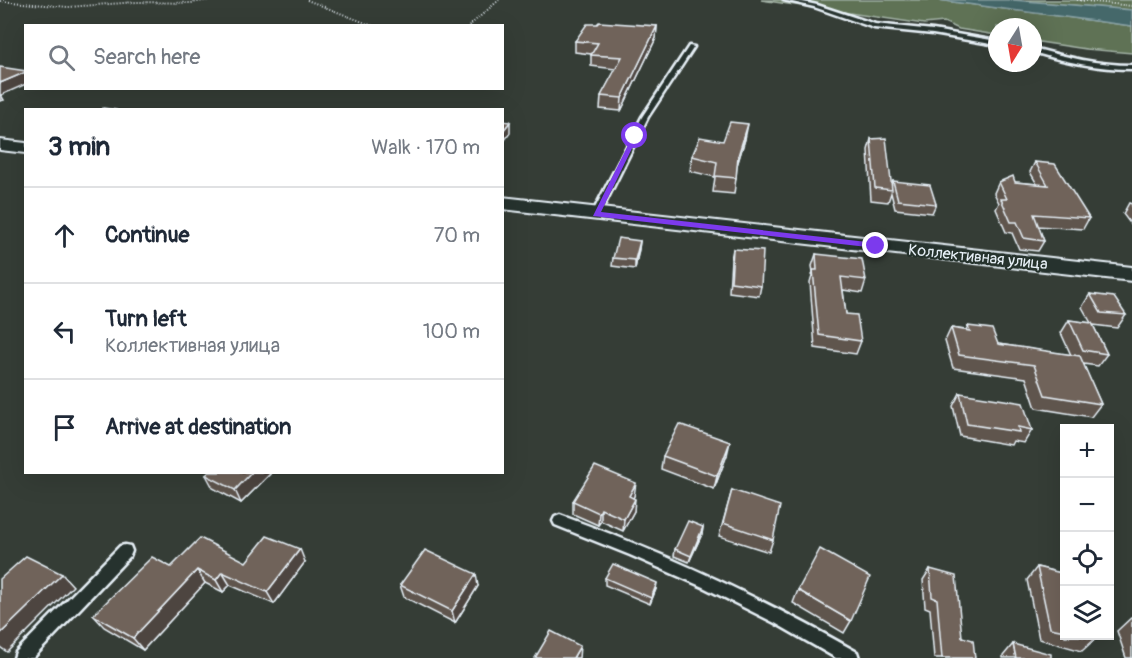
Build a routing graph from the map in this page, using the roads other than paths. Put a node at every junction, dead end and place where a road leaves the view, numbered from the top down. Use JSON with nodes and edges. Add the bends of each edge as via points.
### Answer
{"nodes":[{"id":1,"x":786,"y":0,"type":"edge"},
{"id":2,"x":988,"y":41,"type":"edge"},
{"id":3,"x":691,"y":47,"type":"dead end"},
{"id":4,"x":1042,"y":53,"type":"edge"},
{"id":5,"x":1132,"y":67,"type":"edge"},
{"id":6,"x":0,"y":145,"type":"edge"},
{"id":7,"x":24,"y":148,"type":"edge"},
{"id":8,"x":504,"y":203,"type":"edge"},
{"id":9,"x":596,"y":214,"type":"junction"},
{"id":10,"x":1132,"y":274,"type":"edge"},
{"id":11,"x":560,"y":520,"type":"dead end"},
{"id":12,"x":126,"y":551,"type":"dead end"},
{"id":13,"x":22,"y":658,"type":"edge"},
{"id":14,"x":851,"y":658,"type":"edge"}],
"edges":[{"from":1,"to":2,"type":"lane","via":[[874,26]]},
{"from":3,"to":9,"type":"lane","via":[[645,117]]},
{"from":4,"to":5,"type":"lane","via":[[1074,62]]},
{"from":6,"to":7,"type":"street"},
{"from":8,"to":9,"type":"street","name":"Коллективная улица"},
{"from":9,"to":10,"type":"street","name":"Коллективная улица"},
{"from":11,"to":14,"type":"lane","via":[[644,552],[807,631]]},
{"from":12,"to":13,"type":"lane"}]}
